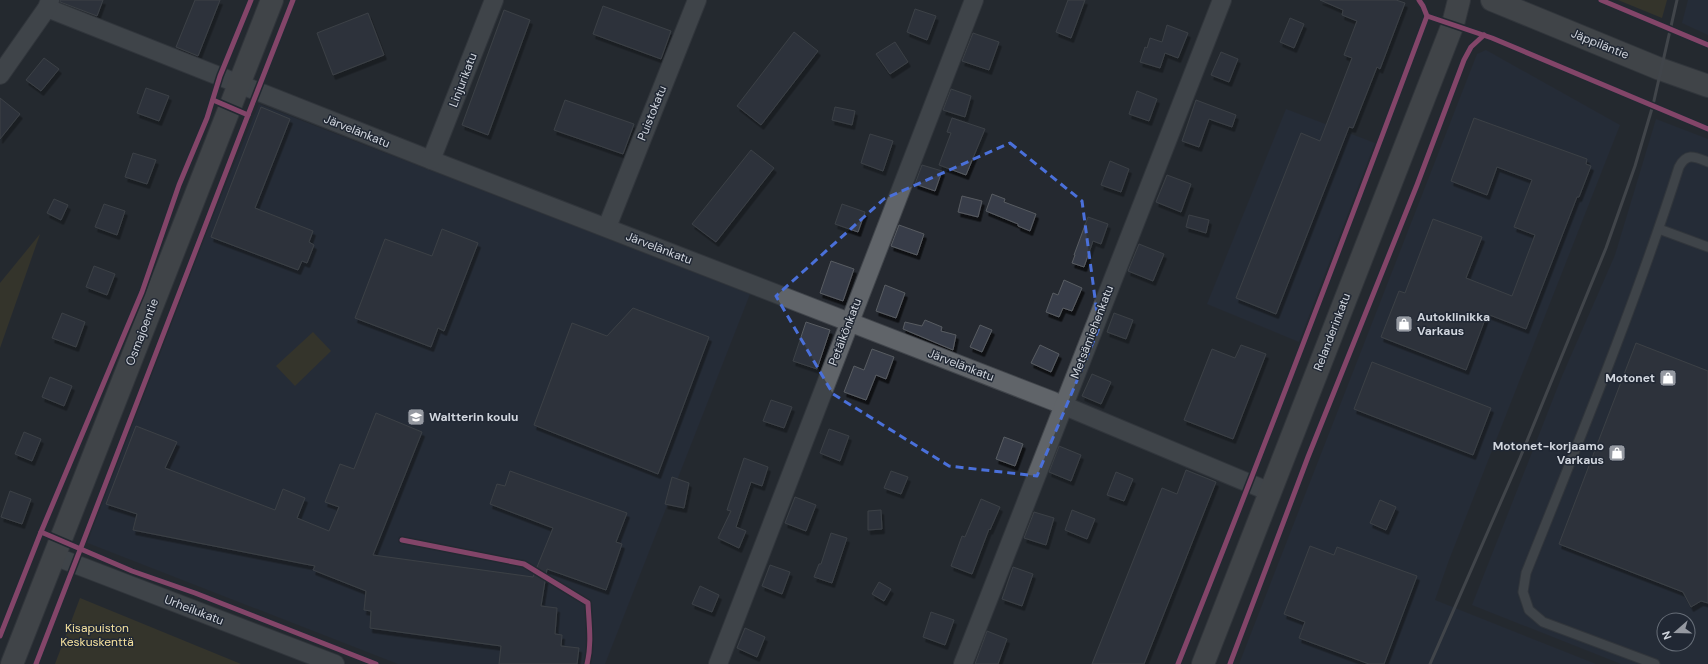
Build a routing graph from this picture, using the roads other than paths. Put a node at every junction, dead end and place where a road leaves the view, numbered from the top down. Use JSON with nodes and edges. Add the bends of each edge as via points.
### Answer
{"nodes":[{"id":1,"x":272,"y":0,"type":"edge"},
{"id":2,"x":494,"y":0,"type":"edge"},
{"id":3,"x":697,"y":0,"type":"edge"},
{"id":4,"x":974,"y":0,"type":"edge"},
{"id":5,"x":1222,"y":0,"type":"edge"},
{"id":6,"x":1459,"y":0,"type":"edge"},
{"id":7,"x":1492,"y":0,"type":"edge"},
{"id":8,"x":48,"y":4,"type":"edge"},
{"id":9,"x":0,"y":75,"type":"edge"},
{"id":10,"x":239,"y":83,"type":"junction"},
{"id":11,"x":1708,"y":86,"type":"edge"},
{"id":12,"x":431,"y":160,"type":"junction"},
{"id":13,"x":1708,"y":162,"type":"edge"},
{"id":14,"x":607,"y":227,"type":"junction"},
{"id":15,"x":1660,"y":229,"type":"junction"},
{"id":16,"x":1708,"y":247,"type":"edge"},
{"id":17,"x":849,"y":322,"type":"junction"},
{"id":18,"x":1064,"y":405,"type":"junction"},
{"id":19,"x":1270,"y":492,"type":"junction"},
{"id":20,"x":54,"y":556,"type":"junction"},
{"id":21,"x":12,"y":664,"type":"edge"},
{"id":22,"x":335,"y":664,"type":"edge"},
{"id":23,"x":718,"y":664,"type":"edge"},
{"id":24,"x":963,"y":664,"type":"edge"},
{"id":25,"x":1203,"y":664,"type":"edge"},
{"id":26,"x":1655,"y":664,"type":"edge"}],
"edges":[{"from":1,"to":10,"type":"main road","name":"Osmajoentie"},
{"from":2,"to":12,"type":"street","name":"Linjurikatu"},
{"from":3,"to":14,"type":"street","name":"Puistokatu"},
{"from":4,"to":17,"type":"street","name":"Petäikönkatu"},
{"from":5,"to":18,"type":"street","name":"Metsämiehenkatu"},
{"from":6,"to":19,"type":"main road","name":"Relanderinkatu","via":[[1453,24]]},
{"from":7,"to":11,"type":"main road","name":"Jäppiläntie"},
{"from":8,"to":9,"type":"street"},
{"from":8,"to":10,"type":"street","name":"Järvelänkatu"},
{"from":10,"to":12,"type":"street","name":"Järvelänkatu"},
{"from":10,"to":20,"type":"main road","name":"Osmajoentie"},
{"from":12,"to":14,"type":"street","name":"Järvelänkatu"},
{"from":13,"to":15,"type":"lane","via":[[1695,157],[1688,157],[1682,161]]},
{"from":14,"to":17,"type":"street","name":"Järvelänkatu"},
{"from":15,"to":16,"type":"lane"},
{"from":15,"to":26,"type":"lane","via":[[1526,572],[1523,592],[1529,610],[1543,622]]},
{"from":17,"to":18,"type":"street","name":"Järvelänkatu"},
{"from":17,"to":23,"type":"street","name":"Petäikönkatu"},
{"from":18,"to":19,"type":"street","name":"Järvelänkatu"},
{"from":18,"to":24,"type":"street","name":"Metsämiehenkatu"},
{"from":19,"to":25,"type":"main road","name":"Relanderinkatu"},
{"from":20,"to":21,"type":"main road","name":"Osmajoentie"},
{"from":20,"to":22,"type":"street","name":"Urheilukatu"}]}
